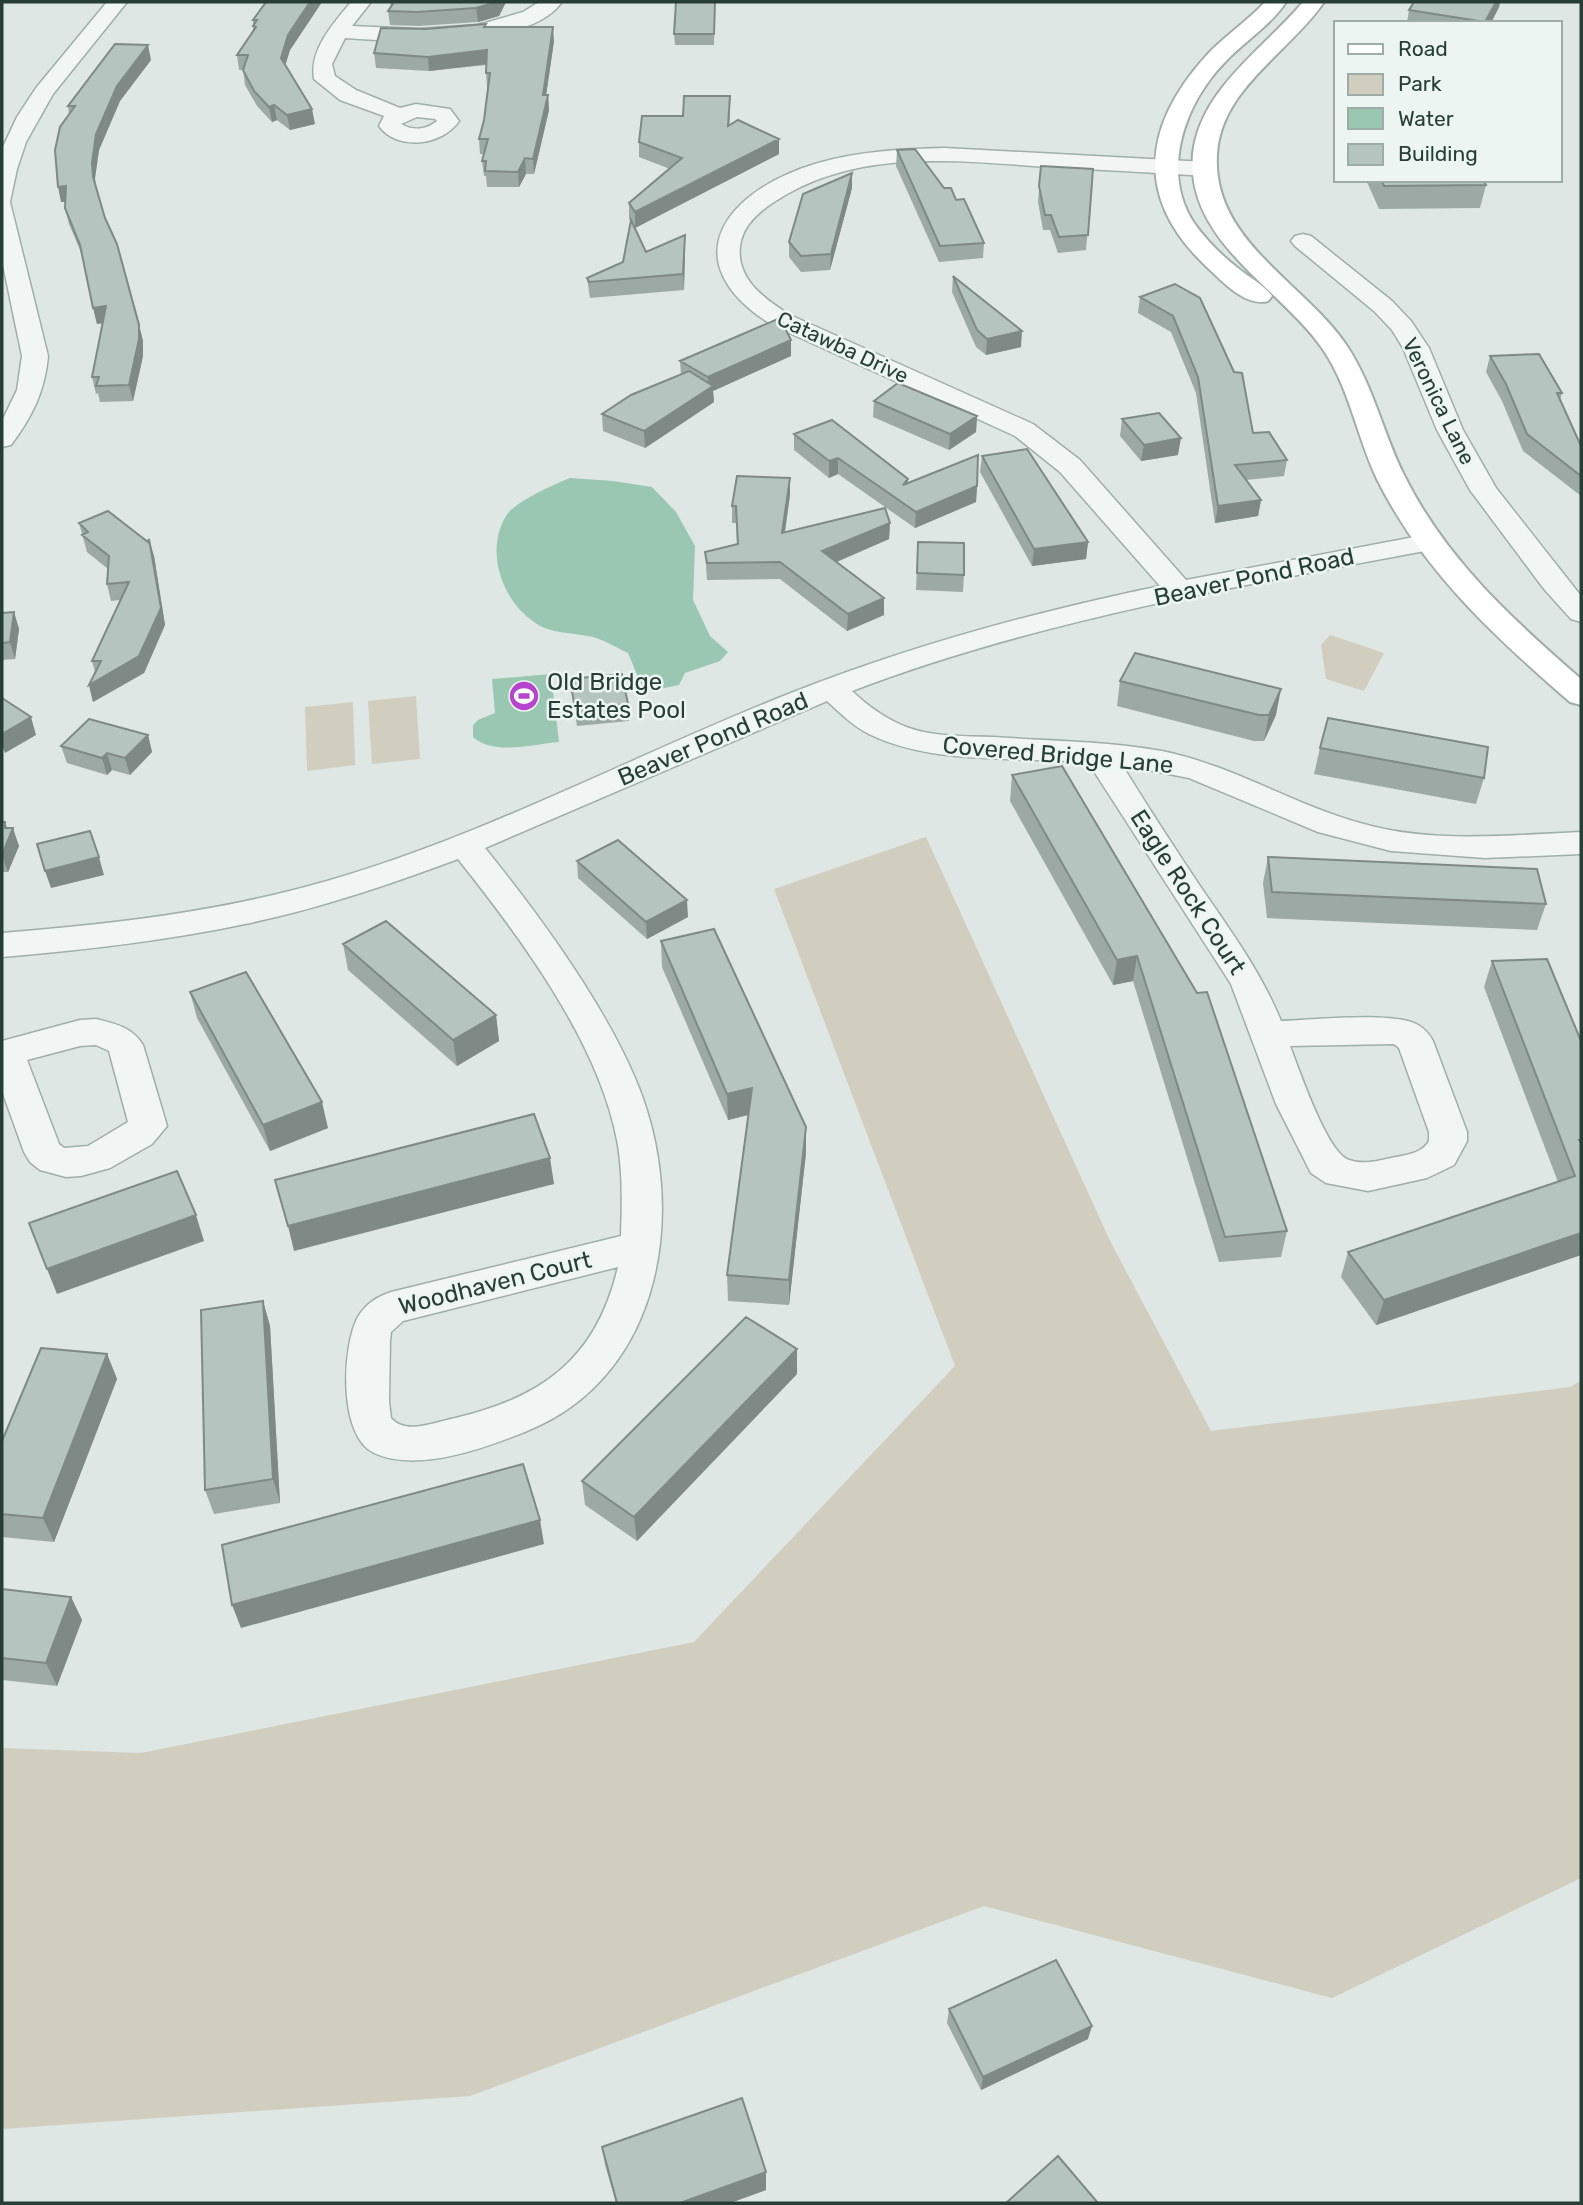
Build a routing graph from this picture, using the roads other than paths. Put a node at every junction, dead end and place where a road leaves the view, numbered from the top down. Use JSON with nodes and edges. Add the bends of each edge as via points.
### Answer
{"nodes":[{"id":1,"x":117,"y":2,"type":"edge"},
{"id":2,"x":361,"y":2,"type":"edge"},
{"id":3,"x":552,"y":2,"type":"edge"},
{"id":4,"x":1276,"y":2,"type":"edge"},
{"id":5,"x":1314,"y":2,"type":"edge"},
{"id":6,"x":338,"y":32,"type":"junction"},
{"id":7,"x":399,"y":115,"type":"dead end"},
{"id":8,"x":1163,"y":166,"type":"junction"},
{"id":9,"x":1206,"y":169,"type":"junction"},
{"id":10,"x":2,"y":198,"type":"edge"},
{"id":11,"x":2,"y":207,"type":"edge"},
{"id":12,"x":1303,"y":241,"type":"dead end"},
{"id":13,"x":13,"y":318,"type":"edge"},
{"id":14,"x":1332,"y":342,"type":"junction"},
{"id":15,"x":2,"y":439,"type":"edge"},
{"id":16,"x":1430,"y":542,"type":"junction"},
{"id":17,"x":1180,"y":591,"type":"junction"},
{"id":18,"x":1581,"y":612,"type":"edge"},
{"id":19,"x":831,"y":688,"type":"junction"},
{"id":20,"x":1581,"y":695,"type":"edge"},
{"id":21,"x":1099,"y":754,"type":"junction"},
{"id":22,"x":464,"y":844,"type":"junction"},
{"id":23,"x":1581,"y":844,"type":"edge"},
{"id":24,"x":2,"y":945,"type":"edge"},
{"id":25,"x":1268,"y":1034,"type":"junction"},
{"id":26,"x":640,"y":1246,"type":"junction"}],
"edges":[{"from":1,"to":10,"type":"street","via":[[20,129],[9,155]]},
{"from":2,"to":6,"type":"street"},
{"from":3,"to":6,"type":"street","via":[[480,31],[437,36]]},
{"from":4,"to":8,"type":"main road","via":[[1208,67],[1190,92]]},
{"from":5,"to":9,"type":"main road","via":[[1231,91],[1211,133]]},
{"from":6,"to":7,"type":"street","via":[[322,64],[325,79],[348,95]]},
{"from":8,"to":9,"type":"street","name":"Catawba Drive"},
{"from":8,"to":14,"type":"main road","via":[[1172,207],[1194,239],[1240,283]]},
{"from":8,"to":17,"type":"street","name":"Catawba Drive","via":[[925,155],[862,161],[801,177],[766,196],[737,225],[727,257],[738,285],[781,320],[999,416],[1046,444]]},
{"from":9,"to":14,"type":"main road","via":[[1208,192],[1238,246],[1305,309]]},
{"from":11,"to":13,"type":"street"},
{"from":12,"to":18,"type":"street","name":"Veronica Lane","via":[[1402,326],[1450,430],[1484,490]]},
{"from":13,"to":15,"type":"street","via":[[34,356],[34,377],[19,415]]},
{"from":14,"to":16,"type":"main road","via":[[1361,393],[1386,467]]},
{"from":16,"to":17,"type":"street","name":"Beaver Pond Road"},
{"from":16,"to":20,"type":"main road","via":[[1517,639]]},
{"from":17,"to":19,"type":"street","name":"Beaver Pond Road","via":[[1010,631]]},
{"from":19,"to":21,"type":"street","name":"Covered Bridge Lane","via":[[867,720],[920,741]]},
{"from":19,"to":22,"type":"street","name":"Beaver Pond Road"},
{"from":21,"to":23,"type":"street","name":"Covered Bridge Lane","via":[[1182,766],[1222,778],[1329,825],[1371,837],[1460,848]]},
{"from":21,"to":25,"type":"street","name":"Eagle Rock Court","via":[[1227,948]]},
{"from":22,"to":24,"type":"street","name":"Beaver Pond Road","via":[[390,873],[212,922]]},
{"from":22,"to":26,"type":"street","name":"Woodhaven Court","via":[[525,921],[606,1049],[625,1094],[637,1143]]},
{"from":25,"to":25,"type":"street","name":"Eagle Rock Court","via":[[1294,1104],[1324,1163],[1339,1172],[1368,1177],[1427,1164],[1441,1155],[1448,1132],[1415,1041],[1405,1033]]},
{"from":26,"to":26,"type":"street","name":"Woodhaven Court","via":[[391,1308],[377,1318],[369,1335],[369,1418],[378,1433],[412,1446],[469,1433],[564,1392],[595,1361],[623,1320],[638,1276]]}]}
